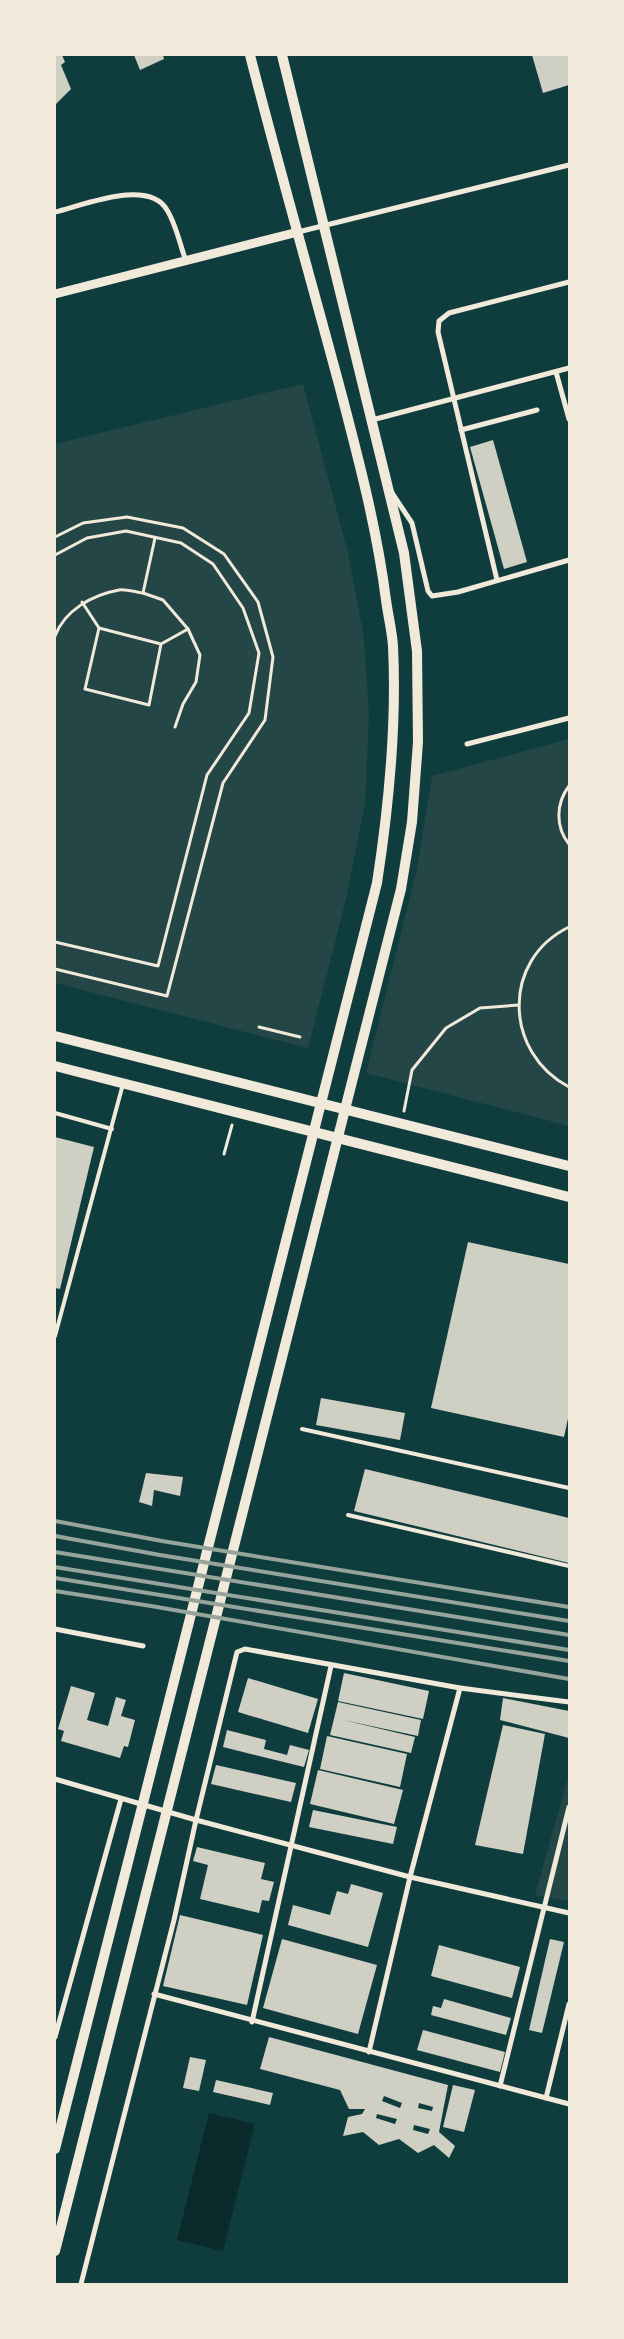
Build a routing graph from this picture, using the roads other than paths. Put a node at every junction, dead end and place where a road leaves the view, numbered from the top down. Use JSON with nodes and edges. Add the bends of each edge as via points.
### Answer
{"nodes":[{"id":1,"x":250,"y":55,"type":"edge"},
{"id":2,"x":282,"y":55,"type":"edge"},
{"id":3,"x":569,"y":165,"type":"edge"},
{"id":4,"x":55,"y":212,"type":"edge"},
{"id":5,"x":323,"y":227,"type":"junction"},
{"id":6,"x":298,"y":232,"type":"junction"},
{"id":7,"x":186,"y":261,"type":"junction"},
{"id":8,"x":569,"y":282,"type":"edge"},
{"id":9,"x":55,"y":294,"type":"edge"},
{"id":10,"x":569,"y":368,"type":"edge"},
{"id":11,"x":556,"y":372,"type":"junction"},
{"id":12,"x":454,"y":399,"type":"junction"},
{"id":13,"x":537,"y":410,"type":"dead end"},
{"id":14,"x":569,"y":419,"type":"edge"},
{"id":15,"x":372,"y":420,"type":"junction"},
{"id":16,"x":461,"y":430,"type":"junction"},
{"id":17,"x":388,"y":487,"type":"junction"},
{"id":18,"x":569,"y":560,"type":"edge"},
{"id":19,"x":497,"y":580,"type":"junction"},
{"id":20,"x":569,"y":718,"type":"edge"},
{"id":21,"x":466,"y":744,"type":"dead end"},
{"id":22,"x":55,"y":1036,"type":"edge"},
{"id":23,"x":55,"y":1066,"type":"edge"},
{"id":24,"x":123,"y":1084,"type":"junction"},
{"id":25,"x":55,"y":1113,"type":"edge"},
{"id":26,"x":112,"y":1129,"type":"junction"},
{"id":27,"x":569,"y":1166,"type":"edge"},
{"id":28,"x":569,"y":1197,"type":"edge"},
{"id":29,"x":55,"y":1336,"type":"edge"},
{"id":30,"x":302,"y":1429,"type":"dead end"},
{"id":31,"x":569,"y":1488,"type":"edge"},
{"id":32,"x":348,"y":1515,"type":"dead end"},
{"id":33,"x":569,"y":1566,"type":"edge"},
{"id":34,"x":55,"y":1630,"type":"edge"},
{"id":35,"x":144,"y":1646,"type":"dead end"},
{"id":36,"x":331,"y":1666,"type":"junction"},
{"id":37,"x":460,"y":1688,"type":"junction"},
{"id":38,"x":569,"y":1702,"type":"edge"},
{"id":39,"x":55,"y":1779,"type":"edge"},
{"id":40,"x":121,"y":1799,"type":"junction"},
{"id":41,"x":569,"y":1807,"type":"edge"},
{"id":42,"x":196,"y":1820,"type":"junction"},
{"id":43,"x":290,"y":1845,"type":"junction"},
{"id":44,"x":410,"y":1877,"type":"junction"},
{"id":45,"x":545,"y":1907,"type":"junction"},
{"id":46,"x":569,"y":1913,"type":"edge"},
{"id":47,"x":154,"y":1994,"type":"junction"},
{"id":48,"x":569,"y":2004,"type":"edge"},
{"id":49,"x":252,"y":2022,"type":"junction"},
{"id":50,"x":55,"y":2037,"type":"edge"},
{"id":51,"x":369,"y":2052,"type":"junction"},
{"id":52,"x":500,"y":2086,"type":"junction"},
{"id":53,"x":546,"y":2098,"type":"junction"},
{"id":54,"x":569,"y":2104,"type":"edge"},
{"id":55,"x":55,"y":2148,"type":"edge"},
{"id":56,"x":55,"y":2251,"type":"edge"},
{"id":57,"x":81,"y":2284,"type":"edge"}],
"edges":[{"from":1,"to":6,"type":"main road"},
{"from":2,"to":5,"type":"main road"},
{"from":3,"to":5,"type":"street"},
{"from":4,"to":7,"type":"street","via":[[126,194],[159,198],[168,210]]},
{"from":5,"to":6,"type":"street"},
{"from":5,"to":15,"type":"main road"},
{"from":6,"to":7,"type":"street"},
{"from":6,"to":55,"type":"main road","via":[[379,547],[392,645],[388,816],[376,883]]},
{"from":7,"to":9,"type":"street"},
{"from":8,"to":12,"type":"street","via":[[449,313],[439,321],[438,332]]},
{"from":10,"to":11,"type":"street"},
{"from":11,"to":12,"type":"street"},
{"from":11,"to":14,"type":"street"},
{"from":12,"to":15,"type":"street"},
{"from":12,"to":16,"type":"street"},
{"from":13,"to":16,"type":"street"},
{"from":15,"to":17,"type":"main road"},
{"from":16,"to":19,"type":"street"},
{"from":17,"to":19,"type":"street","via":[[412,523],[429,594],[438,596]]},
{"from":17,"to":56,"type":"main road","via":[[404,553],[417,651],[418,742],[412,822],[401,889]]},
{"from":18,"to":19,"type":"street"},
{"from":20,"to":21,"type":"street"},
{"from":22,"to":27,"type":"main road"},
{"from":23,"to":24,"type":"main road"},
{"from":24,"to":26,"type":"lane"},
{"from":24,"to":28,"type":"main road"},
{"from":25,"to":26,"type":"lane"},
{"from":26,"to":29,"type":"lane"},
{"from":30,"to":31,"type":"lane"},
{"from":32,"to":33,"type":"lane"},
{"from":34,"to":35,"type":"street"},
{"from":36,"to":37,"type":"street"},
{"from":36,"to":42,"type":"street","via":[[244,1649],[237,1652]]},
{"from":36,"to":43,"type":"street"},
{"from":37,"to":38,"type":"street"},
{"from":37,"to":44,"type":"street"},
{"from":39,"to":40,"type":"street"},
{"from":40,"to":42,"type":"street"},
{"from":40,"to":50,"type":"street"},
{"from":41,"to":45,"type":"street"},
{"from":42,"to":43,"type":"street"},
{"from":42,"to":47,"type":"street"},
{"from":43,"to":44,"type":"street"},
{"from":43,"to":49,"type":"street"},
{"from":44,"to":45,"type":"street"},
{"from":44,"to":51,"type":"street"},
{"from":45,"to":46,"type":"street"},
{"from":45,"to":52,"type":"street"},
{"from":47,"to":49,"type":"street"},
{"from":47,"to":57,"type":"street"},
{"from":48,"to":53,"type":"street"},
{"from":49,"to":51,"type":"street"},
{"from":51,"to":52,"type":"street"},
{"from":52,"to":53,"type":"street"},
{"from":53,"to":54,"type":"street"}]}
